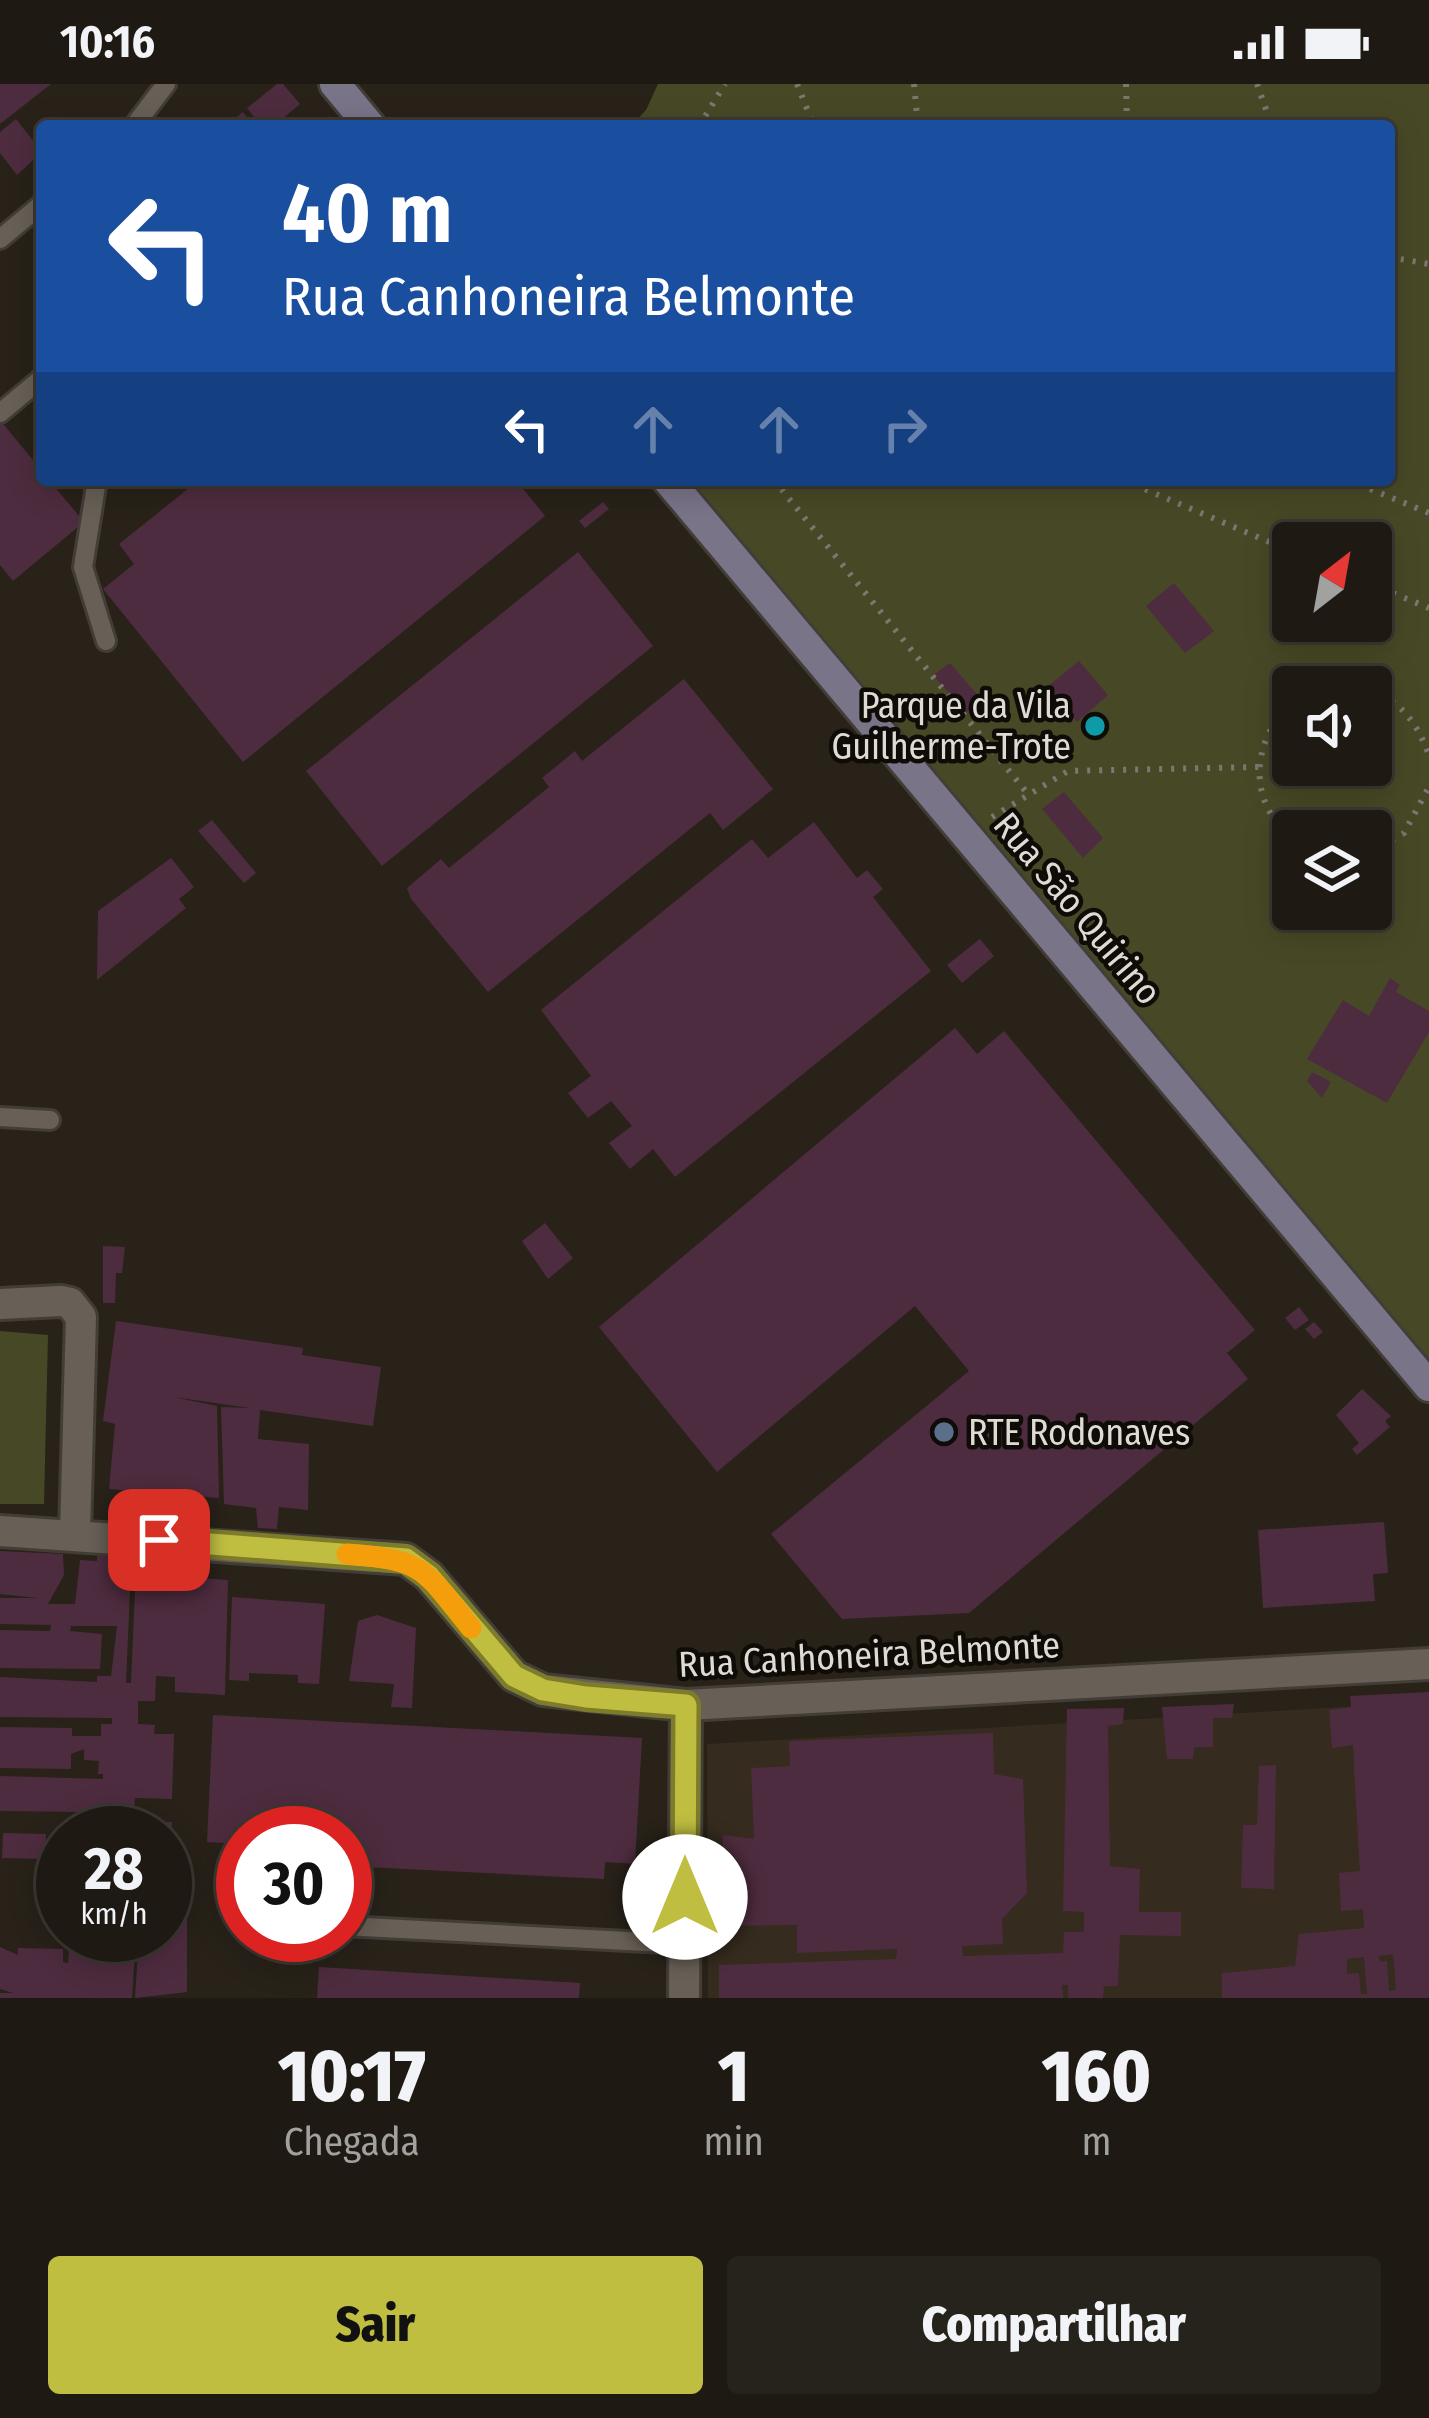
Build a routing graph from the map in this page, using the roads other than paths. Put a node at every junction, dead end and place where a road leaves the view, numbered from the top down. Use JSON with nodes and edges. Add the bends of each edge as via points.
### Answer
{"nodes":[{"id":1,"x":166,"y":84,"type":"edge"},
{"id":2,"x":335,"y":84,"type":"edge"},
{"id":3,"x":139,"y":120,"type":"edge"},
{"id":4,"x":357,"y":120,"type":"edge"},
{"id":5,"x":36,"y":209,"type":"edge"},
{"id":6,"x":0,"y":239,"type":"edge"},
{"id":7,"x":36,"y":383,"type":"edge"},
{"id":8,"x":0,"y":412,"type":"edge"},
{"id":9,"x":96,"y":486,"type":"edge"},
{"id":10,"x":673,"y":486,"type":"edge"},
{"id":11,"x":106,"y":641,"type":"dead end"},
{"id":12,"x":0,"y":1117,"type":"edge"},
{"id":13,"x":50,"y":1120,"type":"dead end"},
{"id":14,"x":0,"y":1304,"type":"edge"},
{"id":15,"x":1429,"y":1386,"type":"edge"},
{"id":16,"x":0,"y":1531,"type":"edge"},
{"id":17,"x":75,"y":1534,"type":"junction"},
{"id":18,"x":1429,"y":1664,"type":"edge"},
{"id":19,"x":686,"y":1705,"type":"junction"},
{"id":20,"x":372,"y":1927,"type":"edge"},
{"id":21,"x":684,"y":1944,"type":"junction"},
{"id":22,"x":684,"y":1998,"type":"edge"}],
"edges":[{"from":1,"to":3,"type":"lane"},
{"from":2,"to":4,"type":"street"},
{"from":5,"to":6,"type":"lane"},
{"from":7,"to":8,"type":"lane"},
{"from":9,"to":11,"type":"lane","via":[[83,567]]},
{"from":10,"to":15,"type":"street","name":"Rua São Quirino"},
{"from":12,"to":13,"type":"lane"},
{"from":14,"to":17,"type":"street","via":[[61,1301],[81,1317]]},
{"from":16,"to":17,"type":"street","name":"Rua Canhoneira Belmonte"},
{"from":17,"to":19,"type":"street","name":"Rua Canhoneira Belmonte","via":[[419,1566],[514,1676],[543,1690]]},
{"from":18,"to":19,"type":"street","name":"Rua Canhoneira Belmonte"},
{"from":19,"to":21,"type":"street"},
{"from":20,"to":21,"type":"lane"},
{"from":21,"to":22,"type":"street"}]}
